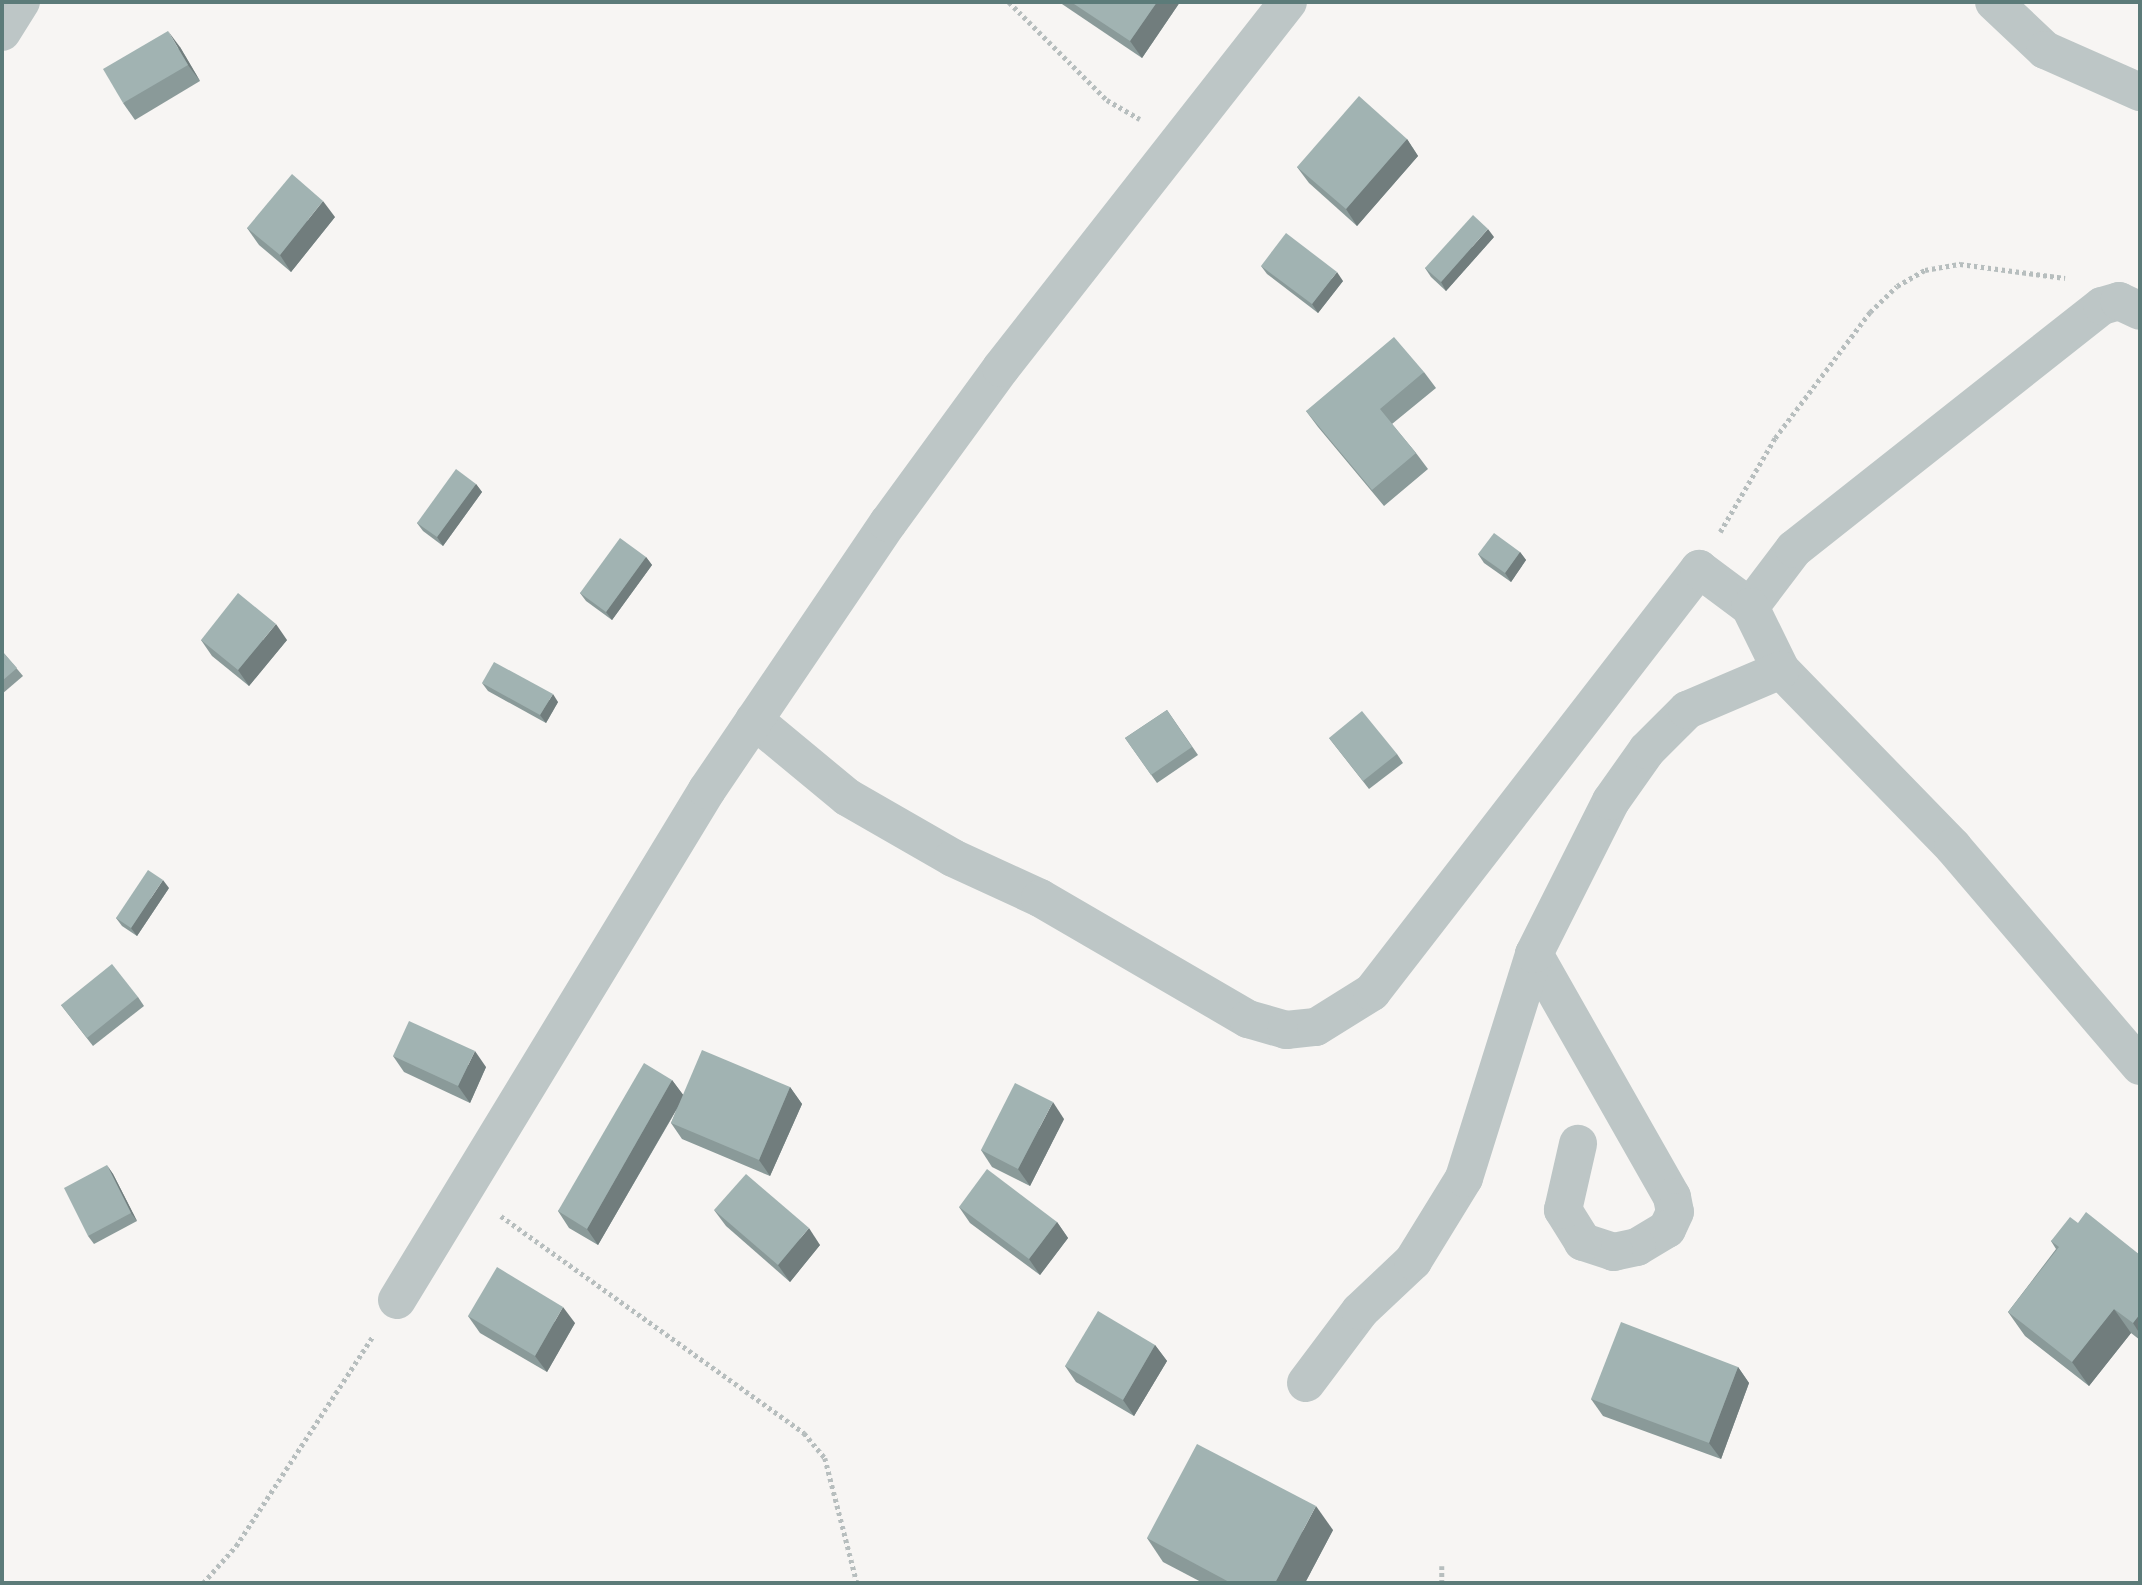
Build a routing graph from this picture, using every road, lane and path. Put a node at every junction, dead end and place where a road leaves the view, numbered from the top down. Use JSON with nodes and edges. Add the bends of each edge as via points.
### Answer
{"nodes":[{"id":1,"x":21,"y":2,"type":"edge"},
{"id":2,"x":1009,"y":2,"type":"edge"},
{"id":3,"x":1288,"y":2,"type":"edge"},
{"id":4,"x":1994,"y":2,"type":"edge"},
{"id":5,"x":2,"y":32,"type":"edge"},
{"id":6,"x":2140,"y":92,"type":"edge"},
{"id":7,"x":1177,"y":140,"type":"junction"},
{"id":8,"x":2073,"y":279,"type":"dead end"},
{"id":9,"x":2139,"y":308,"type":"edge"},
{"id":10,"x":1699,"y":569,"type":"junction"},
{"id":11,"x":1750,"y":607,"type":"junction"},
{"id":12,"x":1781,"y":670,"type":"junction"},
{"id":13,"x":754,"y":720,"type":"junction"},
{"id":14,"x":1534,"y":954,"type":"junction"},
{"id":15,"x":2140,"y":1066,"type":"edge"},
{"id":16,"x":1578,"y":1144,"type":"dead end"},
{"id":17,"x":464,"y":1188,"type":"junction"},
{"id":18,"x":397,"y":1300,"type":"joint"},
{"id":19,"x":1306,"y":1383,"type":"dead end"},
{"id":20,"x":1442,"y":1566,"type":"dead end"},
{"id":21,"x":203,"y":1583,"type":"edge"},
{"id":22,"x":857,"y":1583,"type":"edge"},
{"id":23,"x":1442,"y":1583,"type":"edge"}],
"edges":[{"from":1,"to":5,"type":"street"},
{"from":2,"to":7,"type":"path","via":[[1107,100]]},
{"from":3,"to":7,"type":"street"},
{"from":4,"to":6,"type":"street","via":[[2045,50]]},
{"from":7,"to":13,"type":"street","via":[[1001,368]]},
{"from":8,"to":10,"type":"path","via":[[1961,264],[1925,270],[1897,286],[1870,312],[1775,438]]},
{"from":9,"to":11,"type":"street","via":[[2119,301],[2102,306],[1794,549]]},
{"from":10,"to":11,"type":"street"},
{"from":10,"to":13,"type":"street","via":[[1372,992],[1316,1027],[1286,1030],[1248,1019],[847,797]]},
{"from":11,"to":12,"type":"street"},
{"from":12,"to":14,"type":"street","via":[[1705,698],[1647,750],[1611,801]]},
{"from":12,"to":15,"type":"street","via":[[1953,847]]},
{"from":13,"to":17,"type":"street"},
{"from":14,"to":16,"type":"street","via":[[1672,1197],[1675,1212],[1667,1229],[1637,1247],[1614,1252],[1583,1242],[1563,1210]]},
{"from":14,"to":19,"type":"street","via":[[1464,1178],[1413,1261],[1360,1311]]},
{"from":17,"to":18,"type":"street"},
{"from":17,"to":22,"type":"path","via":[[804,1433],[825,1458]]},
{"from":18,"to":21,"type":"path","via":[[236,1546]]},
{"from":20,"to":23,"type":"path"}]}
